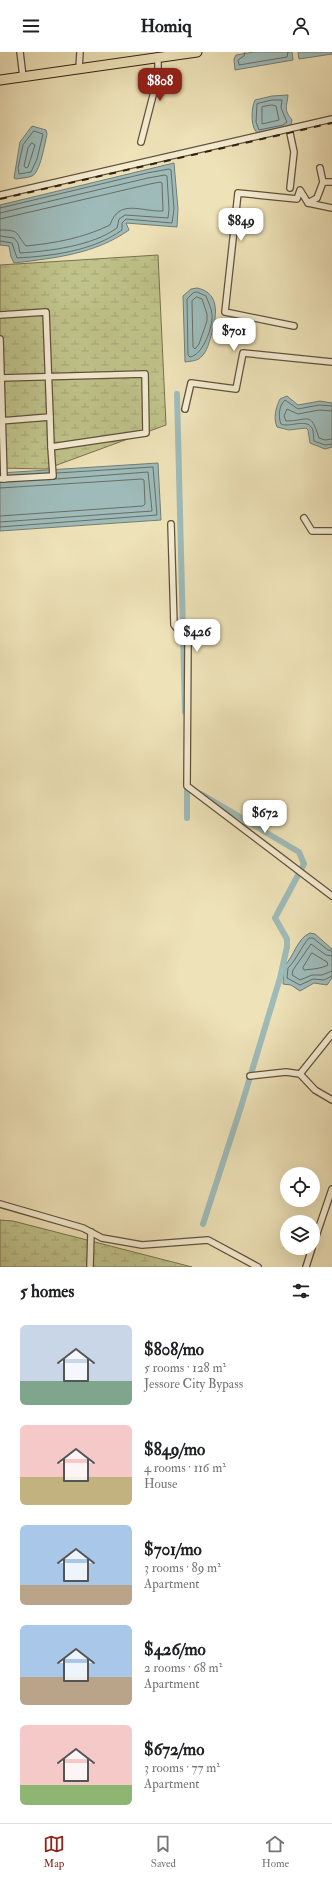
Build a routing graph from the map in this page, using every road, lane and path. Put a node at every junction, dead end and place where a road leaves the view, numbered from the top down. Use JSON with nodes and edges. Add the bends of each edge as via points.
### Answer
{"nodes":[{"id":1,"x":20,"y":52,"type":"edge"},
{"id":2,"x":80,"y":52,"type":"edge"},
{"id":3,"x":198,"y":52,"type":"edge"},
{"id":4,"x":158,"y":58,"type":"junction"},
{"id":5,"x":80,"y":69,"type":"junction"},
{"id":6,"x":23,"y":77,"type":"junction"},
{"id":7,"x":0,"y":80,"type":"edge"},
{"id":8,"x":332,"y":119,"type":"edge"},
{"id":9,"x":290,"y":133,"type":"dead end"},
{"id":10,"x":141,"y":142,"type":"dead end"},
{"id":11,"x":320,"y":168,"type":"dead end"},
{"id":12,"x":323,"y":182,"type":"junction"},
{"id":13,"x":332,"y":182,"type":"edge"},
{"id":14,"x":290,"y":188,"type":"dead end"},
{"id":15,"x":0,"y":195,"type":"edge"},
{"id":16,"x":308,"y":203,"type":"junction"},
{"id":17,"x":332,"y":208,"type":"edge"},
{"id":18,"x":0,"y":315,"type":"edge"},
{"id":19,"x":294,"y":326,"type":"dead end"},
{"id":20,"x":0,"y":339,"type":"edge"},
{"id":21,"x":332,"y":362,"type":"edge"},
{"id":22,"x":49,"y":376,"type":"junction"},
{"id":23,"x":1,"y":378,"type":"edge"},
{"id":24,"x":185,"y":409,"type":"dead end"},
{"id":25,"x":50,"y":417,"type":"junction"},
{"id":26,"x":1,"y":421,"type":"edge"},
{"id":27,"x":51,"y":447,"type":"junction"},
{"id":28,"x":2,"y":479,"type":"edge"},
{"id":29,"x":304,"y":518,"type":"dead end"},
{"id":30,"x":171,"y":524,"type":"dead end"},
{"id":31,"x":332,"y":531,"type":"edge"},
{"id":32,"x":332,"y":896,"type":"edge"},
{"id":33,"x":332,"y":1034,"type":"edge"},
{"id":34,"x":300,"y":1074,"type":"junction"},
{"id":35,"x":250,"y":1076,"type":"dead end"},
{"id":36,"x":332,"y":1100,"type":"edge"},
{"id":37,"x":332,"y":1189,"type":"edge"},
{"id":38,"x":0,"y":1204,"type":"edge"},
{"id":39,"x":320,"y":1224,"type":"edge"},
{"id":40,"x":91,"y":1232,"type":"junction"},
{"id":41,"x":310,"y":1255,"type":"edge"},
{"id":42,"x":90,"y":1267,"type":"edge"},
{"id":43,"x":258,"y":1267,"type":"edge"},
{"id":44,"x":306,"y":1267,"type":"edge"}],
"edges":[{"from":1,"to":6,"type":"street"},
{"from":2,"to":5,"type":"street"},
{"from":3,"to":4,"type":"highway"},
{"from":4,"to":5,"type":"highway"},
{"from":4,"to":10,"type":"street","via":[[158,76]]},
{"from":5,"to":6,"type":"highway"},
{"from":6,"to":7,"type":"highway"},
{"from":8,"to":15,"type":"street"},
{"from":9,"to":14,"type":"street","via":[[294,152]]},
{"from":11,"to":12,"type":"street"},
{"from":12,"to":13,"type":"street"},
{"from":12,"to":16,"type":"street","via":[[317,198]]},
{"from":16,"to":17,"type":"street"},
{"from":16,"to":19,"type":"street","via":[[300,190],[297,199],[238,193],[225,312]]},
{"from":18,"to":22,"type":"street","via":[[46,312]]},
{"from":20,"to":23,"type":"street"},
{"from":21,"to":24,"type":"street","via":[[243,353],[236,389],[190,383]]},
{"from":22,"to":23,"type":"street"},
{"from":22,"to":25,"type":"street"},
{"from":22,"to":27,"type":"street","via":[[145,374],[146,433]]},
{"from":23,"to":26,"type":"street"},
{"from":25,"to":26,"type":"street"},
{"from":25,"to":27,"type":"street"},
{"from":26,"to":28,"type":"street"},
{"from":27,"to":28,"type":"street","via":[[53,476]]},
{"from":29,"to":31,"type":"street","via":[[312,531]]},
{"from":30,"to":32,"type":"street","via":[[174,625],[188,642],[187,786]]},
{"from":33,"to":34,"type":"street"},
{"from":34,"to":35,"type":"street","via":[[286,1072]]},
{"from":34,"to":36,"type":"street","via":[[315,1090]]},
{"from":37,"to":39,"type":"street"},
{"from":38,"to":40,"type":"street"},
{"from":40,"to":42,"type":"street"},
{"from":40,"to":43,"type":"street","via":[[102,1238],[142,1245],[208,1240]]},
{"from":41,"to":44,"type":"street"}]}
